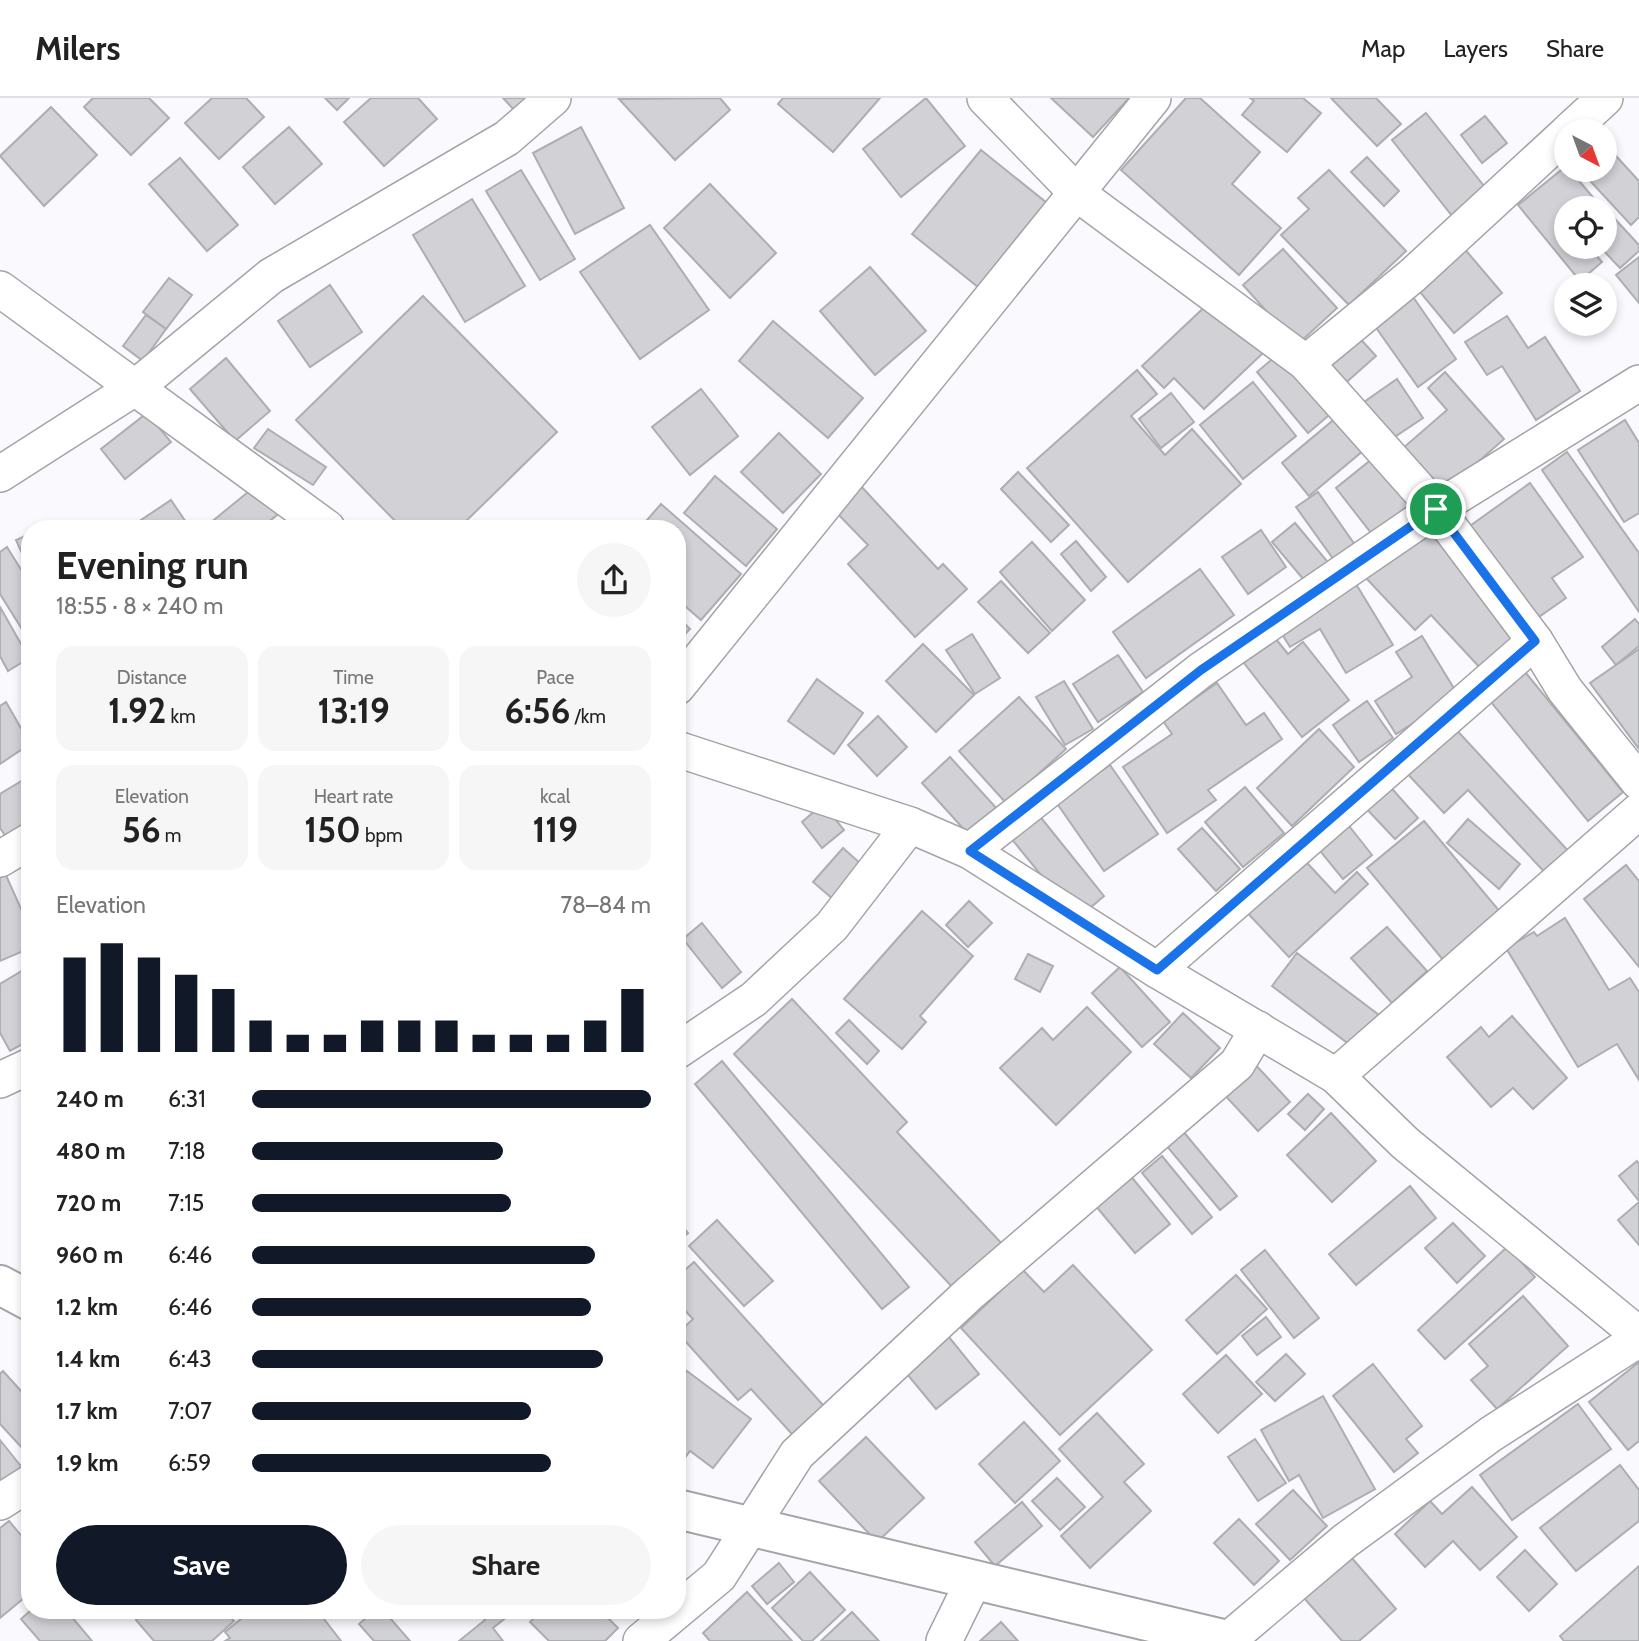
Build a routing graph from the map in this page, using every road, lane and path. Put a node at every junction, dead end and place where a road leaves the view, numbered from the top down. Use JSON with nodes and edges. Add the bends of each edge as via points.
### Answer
{"nodes":[{"id":1,"x":553,"y":98,"type":"edge"},
{"id":2,"x":985,"y":98,"type":"edge"},
{"id":3,"x":1153,"y":98,"type":"edge"},
{"id":4,"x":1605,"y":98,"type":"edge"},
{"id":5,"x":1582,"y":119,"type":"edge"},
{"id":6,"x":1554,"y":145,"type":"edge"},
{"id":7,"x":1077,"y":194,"type":"junction"},
{"id":8,"x":0,"y":289,"type":"edge"},
{"id":9,"x":1306,"y":363,"type":"junction"},
{"id":10,"x":1639,"y":383,"type":"edge"},
{"id":11,"x":136,"y":387,"type":"junction"},
{"id":12,"x":0,"y":474,"type":"edge"},
{"id":13,"x":1436,"y":509,"type":"junction"},
{"id":14,"x":316,"y":520,"type":"edge"},
{"id":15,"x":1535,"y":641,"type":"junction"},
{"id":16,"x":686,"y":676,"type":"edge"},
{"id":17,"x":686,"y":752,"type":"edge"},
{"id":18,"x":1639,"y":782,"type":"edge"},
{"id":19,"x":1639,"y":811,"type":"edge"},
{"id":20,"x":909,"y":825,"type":"junction"},
{"id":21,"x":21,"y":846,"type":"edge"},
{"id":22,"x":970,"y":851,"type":"junction"},
{"id":23,"x":0,"y":859,"type":"edge"},
{"id":24,"x":1157,"y":970,"type":"junction"},
{"id":25,"x":1258,"y":1029,"type":"junction"},
{"id":26,"x":686,"y":1045,"type":"edge"},
{"id":27,"x":21,"y":1070,"type":"edge"},
{"id":28,"x":1336,"y":1076,"type":"junction"},
{"id":29,"x":0,"y":1080,"type":"edge"},
{"id":30,"x":0,"y":1285,"type":"edge"},
{"id":31,"x":21,"y":1296,"type":"edge"},
{"id":32,"x":1639,"y":1337,"type":"edge"},
{"id":33,"x":21,"y":1489,"type":"edge"},
{"id":34,"x":0,"y":1502,"type":"edge"},
{"id":35,"x":686,"y":1511,"type":"edge"},
{"id":36,"x":751,"y":1527,"type":"junction"},
{"id":37,"x":974,"y":1580,"type":"junction"},
{"id":38,"x":686,"y":1604,"type":"edge"},
{"id":39,"x":667,"y":1619,"type":"edge"},
{"id":40,"x":641,"y":1641,"type":"edge"},
{"id":41,"x":944,"y":1641,"type":"edge"},
{"id":42,"x":1230,"y":1641,"type":"edge"}],
"edges":[{"from":1,"to":11,"type":"street","via":[[507,138],[271,276]]},
{"from":2,"to":7,"type":"street"},
{"from":3,"to":7,"type":"street"},
{"from":4,"to":5,"type":"street"},
{"from":6,"to":9,"type":"street","via":[[1413,275]]},
{"from":7,"to":9,"type":"street"},
{"from":7,"to":16,"type":"street"},
{"from":8,"to":11,"type":"street"},
{"from":9,"to":13,"type":"street"},
{"from":10,"to":13,"type":"street"},
{"from":11,"to":12,"type":"street"},
{"from":11,"to":14,"type":"street"},
{"from":13,"to":15,"type":"street"},
{"from":13,"to":22,"type":"street","via":[[1201,670]]},
{"from":15,"to":18,"type":"street","via":[[1565,690]]},
{"from":15,"to":24,"type":"street"},
{"from":17,"to":20,"type":"street"},
{"from":19,"to":28,"type":"street"},
{"from":20,"to":22,"type":"street"},
{"from":20,"to":26,"type":"street","via":[[832,926],[754,999]]},
{"from":21,"to":23,"type":"street"},
{"from":22,"to":24,"type":"street"},
{"from":24,"to":25,"type":"street"},
{"from":25,"to":28,"type":"street"},
{"from":25,"to":36,"type":"street","via":[[1237,1064],[970,1293],[797,1454]]},
{"from":27,"to":29,"type":"street"},
{"from":28,"to":32,"type":"street","via":[[1405,1143]]},
{"from":30,"to":31,"type":"street"},
{"from":32,"to":42,"type":"street","via":[[1423,1483],[1345,1541]]},
{"from":33,"to":34,"type":"street"},
{"from":35,"to":36,"type":"street"},
{"from":36,"to":37,"type":"street"},
{"from":36,"to":38,"type":"street","via":[[719,1576]]},
{"from":37,"to":41,"type":"street"},
{"from":37,"to":42,"type":"street"},
{"from":39,"to":40,"type":"street"}]}
